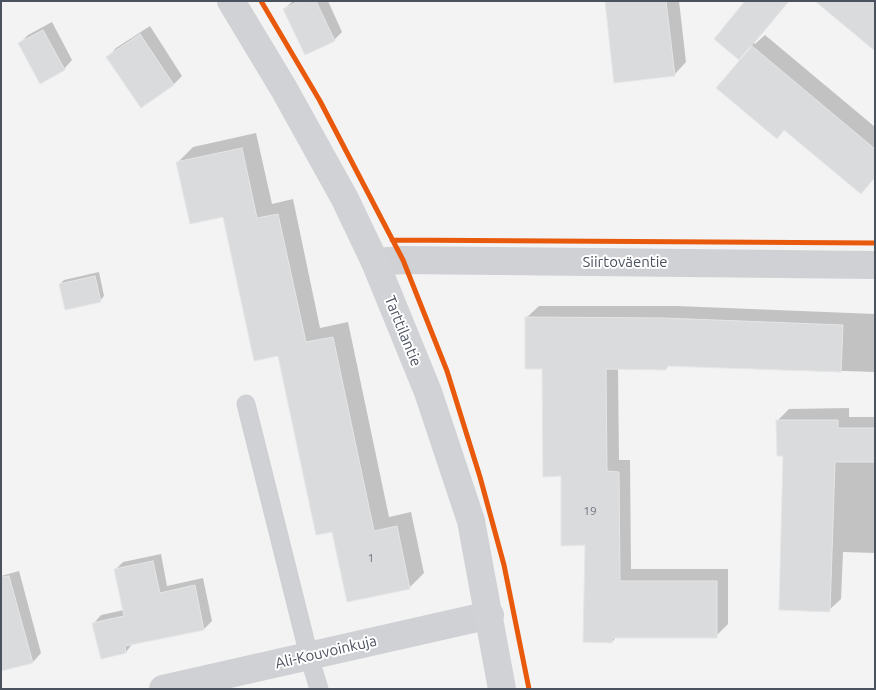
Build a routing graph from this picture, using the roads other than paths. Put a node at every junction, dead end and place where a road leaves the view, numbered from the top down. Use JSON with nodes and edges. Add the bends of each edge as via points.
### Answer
{"nodes":[{"id":1,"x":231,"y":1,"type":"edge"},
{"id":2,"x":375,"y":262,"type":"junction"},
{"id":3,"x":875,"y":264,"type":"edge"},
{"id":4,"x":246,"y":404,"type":"dead end"},
{"id":5,"x":490,"y":615,"type":"junction"},
{"id":6,"x":309,"y":656,"type":"junction"},
{"id":7,"x":162,"y":689,"type":"edge"},
{"id":8,"x":319,"y":689,"type":"edge"},
{"id":9,"x":502,"y":689,"type":"edge"}],
"edges":[{"from":1,"to":2,"type":"street","name":"Tarttilantie","via":[[345,199]]},
{"from":2,"to":3,"type":"street","name":"Siirtoväentie"},
{"from":2,"to":5,"type":"street","name":"Tarttilantie","via":[[428,392],[468,512]]},
{"from":4,"to":6,"type":"lane"},
{"from":5,"to":6,"type":"street","name":"Ali-Kouvoinkuja"},
{"from":5,"to":9,"type":"street","name":"Tarttilantie"},
{"from":6,"to":7,"type":"street","name":"Ali-Kouvoinkuja"},
{"from":6,"to":8,"type":"lane"}]}
